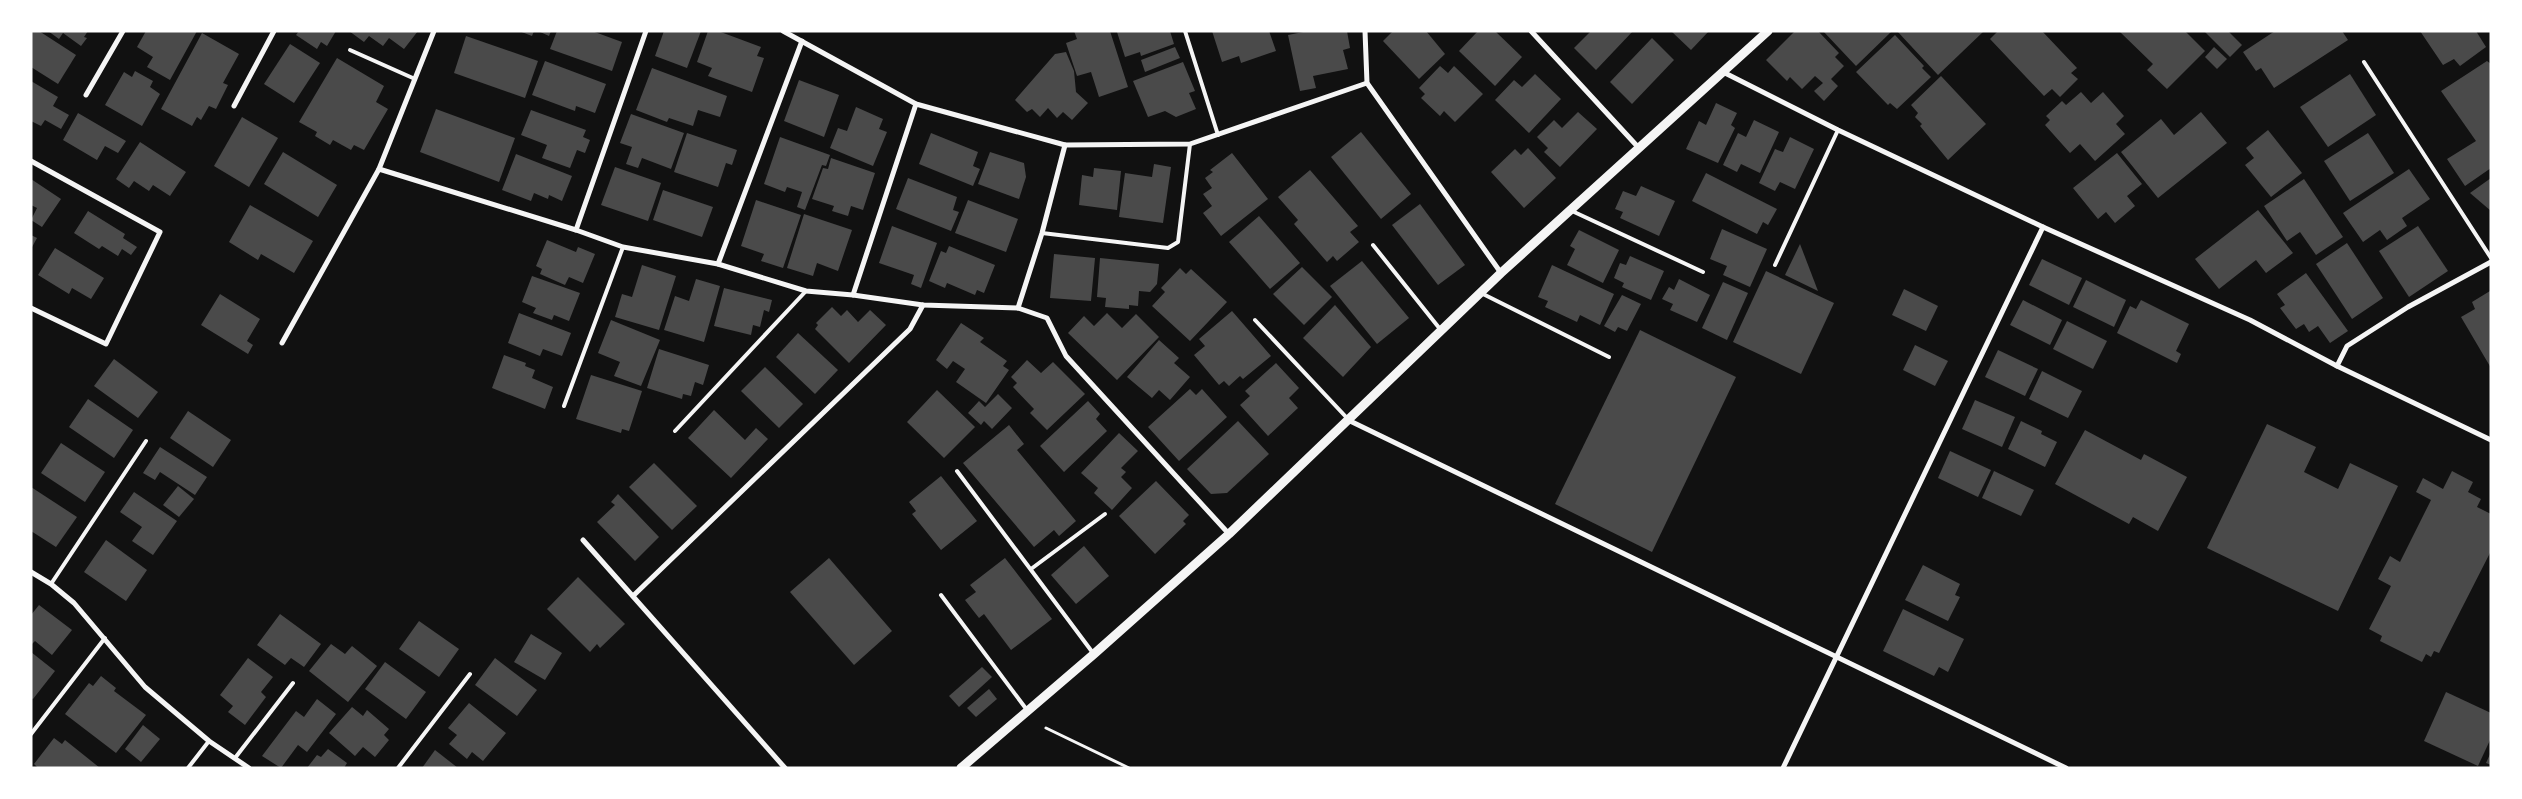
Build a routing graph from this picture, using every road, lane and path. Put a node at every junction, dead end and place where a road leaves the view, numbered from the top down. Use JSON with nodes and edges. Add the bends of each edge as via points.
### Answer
{"nodes":[{"id":1,"x":123,"y":31,"type":"edge"},
{"id":2,"x":274,"y":31,"type":"edge"},
{"id":3,"x":434,"y":31,"type":"edge"},
{"id":4,"x":646,"y":31,"type":"edge"},
{"id":5,"x":783,"y":31,"type":"edge"},
{"id":6,"x":1185,"y":31,"type":"edge"},
{"id":7,"x":1365,"y":31,"type":"edge"},
{"id":8,"x":1531,"y":31,"type":"edge"},
{"id":9,"x":1768,"y":31,"type":"edge"},
{"id":10,"x":802,"y":41,"type":"junction"},
{"id":11,"x":350,"y":50,"type":"dead end"},
{"id":12,"x":2364,"y":62,"type":"dead end"},
{"id":13,"x":1722,"y":71,"type":"junction"},
{"id":14,"x":415,"y":79,"type":"junction"},
{"id":15,"x":1367,"y":83,"type":"junction"},
{"id":16,"x":86,"y":95,"type":"dead end"},
{"id":17,"x":916,"y":104,"type":"junction"},
{"id":18,"x":234,"y":106,"type":"dead end"},
{"id":19,"x":1838,"y":130,"type":"junction"},
{"id":20,"x":1218,"y":135,"type":"junction"},
{"id":21,"x":1190,"y":144,"type":"junction"},
{"id":22,"x":1065,"y":145,"type":"junction"},
{"id":23,"x":1638,"y":147,"type":"junction"},
{"id":24,"x":31,"y":161,"type":"edge"},
{"id":25,"x":379,"y":169,"type":"junction"},
{"id":26,"x":1570,"y":210,"type":"junction"},
{"id":27,"x":2043,"y":227,"type":"junction"},
{"id":28,"x":576,"y":230,"type":"junction"},
{"id":29,"x":1042,"y":233,"type":"junction"},
{"id":30,"x":1373,"y":245,"type":"dead end"},
{"id":31,"x":623,"y":247,"type":"junction"},
{"id":32,"x":2491,"y":258,"type":"edge"},
{"id":33,"x":2491,"y":262,"type":"edge"},
{"id":34,"x":718,"y":264,"type":"junction"},
{"id":35,"x":1775,"y":265,"type":"dead end"},
{"id":36,"x":1703,"y":272,"type":"dead end"},
{"id":37,"x":1501,"y":273,"type":"junction"},
{"id":38,"x":806,"y":291,"type":"junction"},
{"id":39,"x":1481,"y":292,"type":"junction"},
{"id":40,"x":853,"y":295,"type":"junction"},
{"id":41,"x":923,"y":305,"type":"junction"},
{"id":42,"x":31,"y":308,"type":"edge"},
{"id":43,"x":1018,"y":308,"type":"junction"},
{"id":44,"x":1255,"y":320,"type":"dead end"},
{"id":45,"x":1442,"y":331,"type":"junction"},
{"id":46,"x":282,"y":343,"type":"dead end"},
{"id":47,"x":1609,"y":357,"type":"dead end"},
{"id":48,"x":2337,"y":366,"type":"junction"},
{"id":49,"x":564,"y":406,"type":"dead end"},
{"id":50,"x":1348,"y":420,"type":"junction"},
{"id":51,"x":676,"y":431,"type":"dead end"},
{"id":52,"x":2491,"y":440,"type":"edge"},
{"id":53,"x":146,"y":441,"type":"dead end"},
{"id":54,"x":957,"y":471,"type":"dead end"},
{"id":55,"x":1105,"y":514,"type":"dead end"},
{"id":56,"x":1230,"y":534,"type":"junction"},
{"id":57,"x":583,"y":540,"type":"dead end"},
{"id":58,"x":1031,"y":569,"type":"junction"},
{"id":59,"x":31,"y":572,"type":"edge"},
{"id":60,"x":51,"y":584,"type":"junction"},
{"id":61,"x":941,"y":595,"type":"dead end"},
{"id":62,"x":633,"y":596,"type":"junction"},
{"id":63,"x":106,"y":638,"type":"junction"},
{"id":64,"x":1094,"y":654,"type":"junction"},
{"id":65,"x":1836,"y":658,"type":"junction"},
{"id":66,"x":470,"y":674,"type":"dead end"},
{"id":67,"x":294,"y":683,"type":"dead end"},
{"id":68,"x":1027,"y":711,"type":"junction"},
{"id":69,"x":31,"y":734,"type":"edge"},
{"id":70,"x":209,"y":741,"type":"junction"},
{"id":71,"x":235,"y":758,"type":"junction"},
{"id":72,"x":188,"y":768,"type":"edge"},
{"id":73,"x":249,"y":768,"type":"edge"},
{"id":74,"x":398,"y":768,"type":"edge"},
{"id":75,"x":785,"y":768,"type":"edge"},
{"id":76,"x":961,"y":768,"type":"edge"},
{"id":77,"x":1129,"y":768,"type":"edge"},
{"id":78,"x":1783,"y":768,"type":"edge"},
{"id":79,"x":2066,"y":768,"type":"edge"}],
"edges":[{"from":1,"to":16,"type":"street"},
{"from":2,"to":18,"type":"street"},
{"from":3,"to":14,"type":"street"},
{"from":4,"to":28,"type":"street"},
{"from":5,"to":10,"type":"street"},
{"from":6,"to":20,"type":"lane"},
{"from":7,"to":15,"type":"street"},
{"from":8,"to":23,"type":"street"},
{"from":9,"to":13,"type":"street"},
{"from":10,"to":17,"type":"street"},
{"from":10,"to":34,"type":"street"},
{"from":11,"to":14,"type":"lane"},
{"from":12,"to":32,"type":"lane"},
{"from":13,"to":19,"type":"street"},
{"from":13,"to":23,"type":"street"},
{"from":14,"to":25,"type":"street"},
{"from":15,"to":20,"type":"street"},
{"from":15,"to":37,"type":"street"},
{"from":17,"to":22,"type":"street"},
{"from":17,"to":40,"type":"street"},
{"from":19,"to":27,"type":"street"},
{"from":19,"to":35,"type":"lane"},
{"from":20,"to":21,"type":"street"},
{"from":21,"to":22,"type":"street"},
{"from":21,"to":29,"type":"lane","via":[[1178,242],[1168,248]]},
{"from":22,"to":29,"type":"street"},
{"from":23,"to":26,"type":"street"},
{"from":24,"to":42,"type":"street","via":[[160,232],[106,344]]},
{"from":25,"to":28,"type":"street"},
{"from":25,"to":46,"type":"street"},
{"from":26,"to":36,"type":"lane"},
{"from":26,"to":37,"type":"street"},
{"from":27,"to":48,"type":"street","via":[[2250,320]]},
{"from":27,"to":65,"type":"street"},
{"from":28,"to":31,"type":"street"},
{"from":29,"to":43,"type":"street"},
{"from":30,"to":45,"type":"lane"},
{"from":31,"to":34,"type":"street"},
{"from":31,"to":49,"type":"lane"},
{"from":33,"to":48,"type":"street","via":[[2408,307],[2347,346]]},
{"from":34,"to":38,"type":"street"},
{"from":37,"to":39,"type":"street"},
{"from":38,"to":40,"type":"street"},
{"from":38,"to":51,"type":"lane"},
{"from":39,"to":45,"type":"street"},
{"from":39,"to":47,"type":"lane"},
{"from":40,"to":41,"type":"street"},
{"from":41,"to":43,"type":"street"},
{"from":41,"to":62,"type":"street","via":[[910,329]]},
{"from":43,"to":56,"type":"street","via":[[1047,318],[1066,356]]},
{"from":44,"to":50,"type":"lane"},
{"from":45,"to":50,"type":"street"},
{"from":48,"to":52,"type":"street"},
{"from":50,"to":56,"type":"street"},
{"from":50,"to":65,"type":"street"},
{"from":53,"to":60,"type":"lane"},
{"from":54,"to":58,"type":"lane"},
{"from":55,"to":58,"type":"lane"},
{"from":56,"to":64,"type":"street"},
{"from":57,"to":62,"type":"street"},
{"from":58,"to":64,"type":"lane"},
{"from":59,"to":60,"type":"street"},
{"from":60,"to":63,"type":"street","via":[[74,603]]},
{"from":61,"to":68,"type":"lane"},
{"from":62,"to":75,"type":"street"},
{"from":63,"to":69,"type":"lane"},
{"from":63,"to":70,"type":"street","via":[[145,687]]},
{"from":64,"to":68,"type":"street"},
{"from":65,"to":78,"type":"street"},
{"from":65,"to":79,"type":"street"},
{"from":66,"to":74,"type":"lane"},
{"from":67,"to":71,"type":"lane"},
{"from":68,"to":76,"type":"street"},
{"from":68,"to":77,"type":"path","via":[[1041,725]]},
{"from":70,"to":71,"type":"street"},
{"from":70,"to":72,"type":"lane"},
{"from":71,"to":73,"type":"street"}]}
